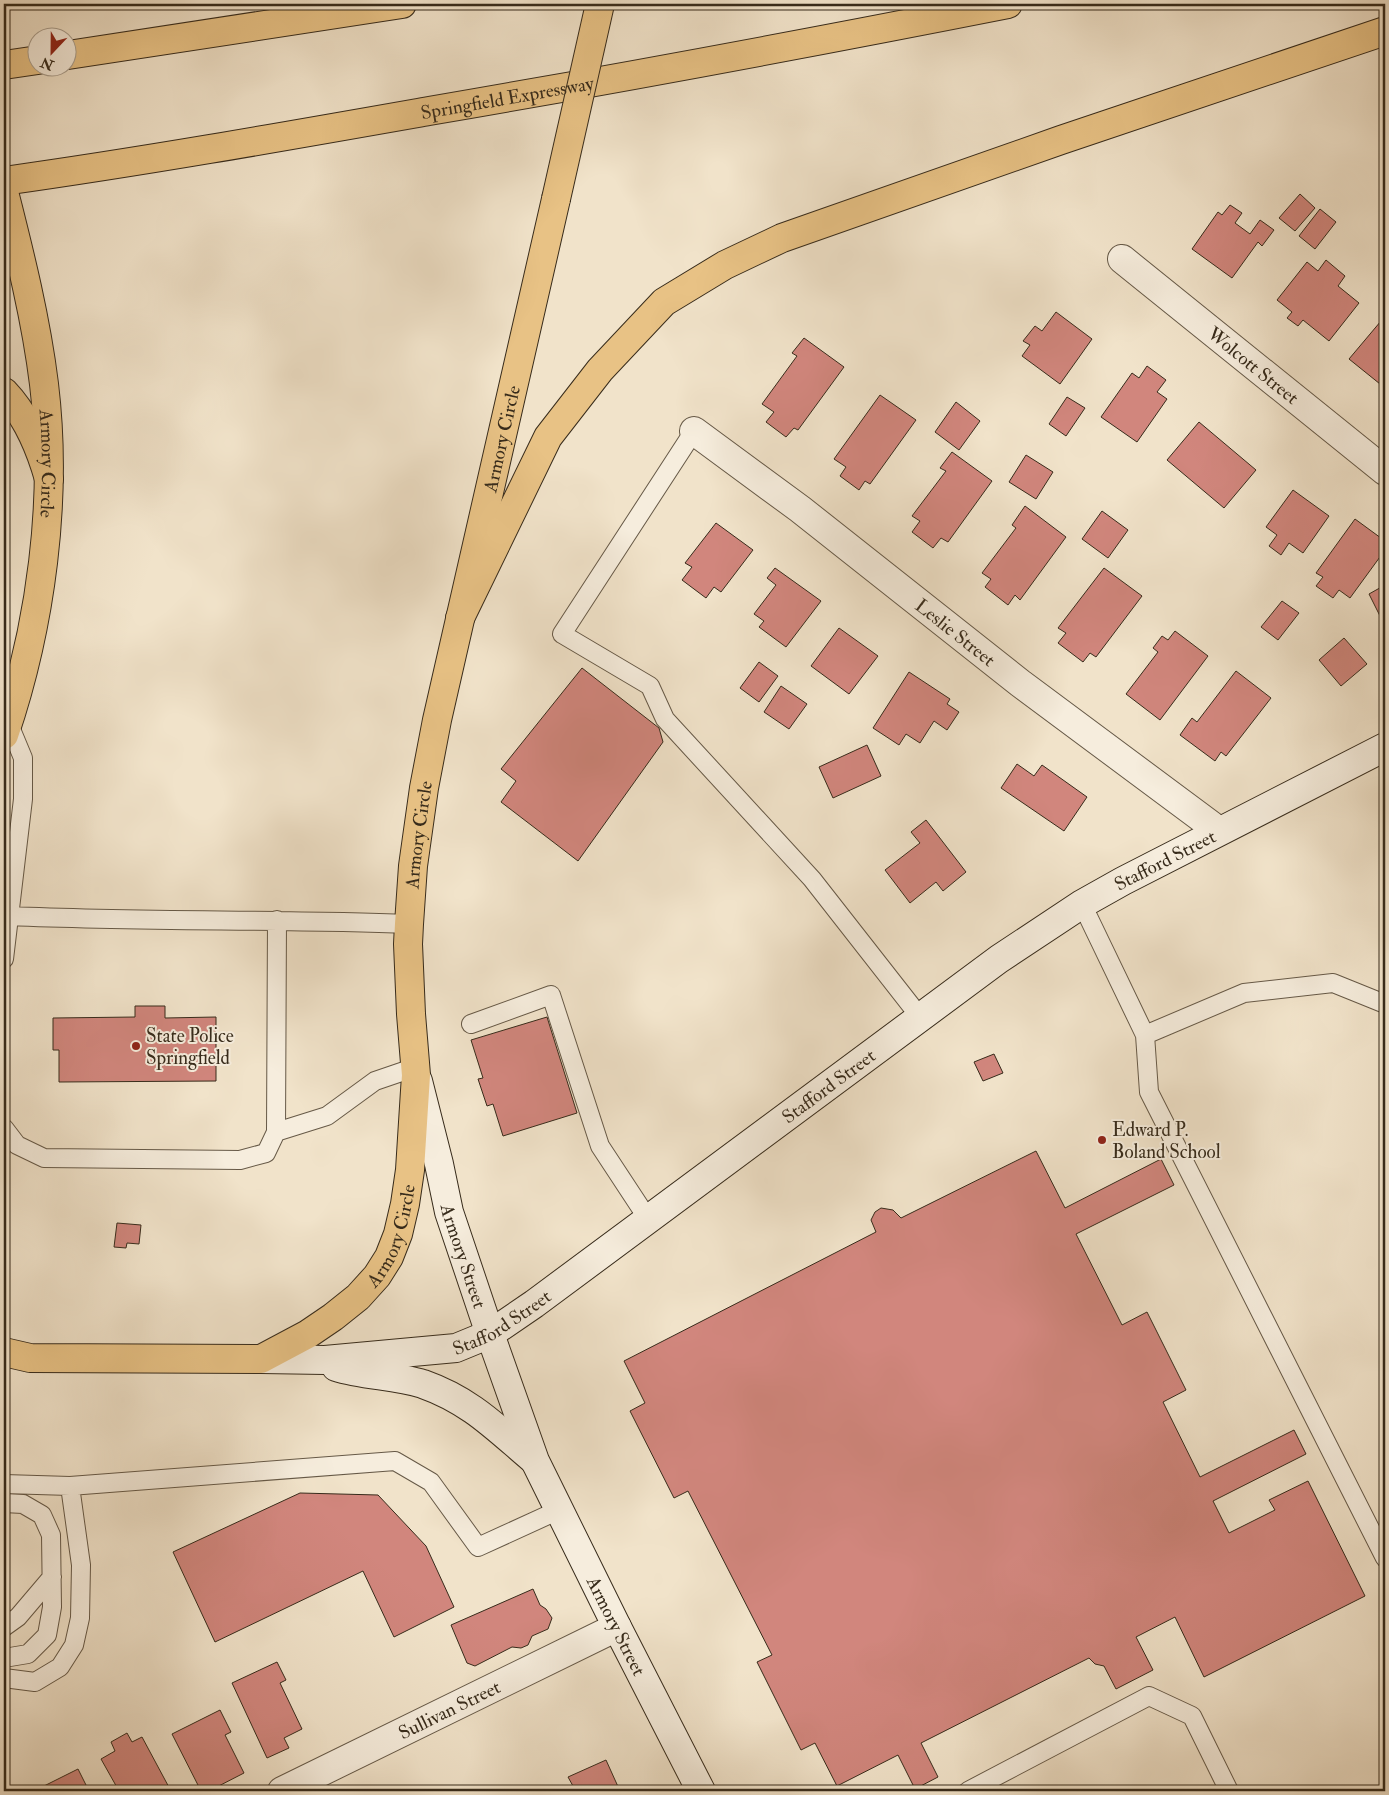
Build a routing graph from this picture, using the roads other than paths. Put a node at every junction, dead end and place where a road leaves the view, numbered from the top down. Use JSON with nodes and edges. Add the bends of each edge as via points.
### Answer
{"nodes":[{"id":1,"x":402,"y":4,"type":"edge"},
{"id":2,"x":600,"y":4,"type":"edge"},
{"id":3,"x":1008,"y":4,"type":"edge"},
{"id":4,"x":1385,"y":31,"type":"edge"},
{"id":5,"x":78,"y":53,"type":"edge"},
{"id":6,"x":28,"y":61,"type":"edge"},
{"id":7,"x":4,"y":65,"type":"edge"},
{"id":8,"x":4,"y":181,"type":"edge"},
{"id":9,"x":4,"y":192,"type":"edge"},
{"id":10,"x":1122,"y":258,"type":"dead end"},
{"id":11,"x":4,"y":392,"type":"edge"},
{"id":12,"x":694,"y":431,"type":"joint"},
{"id":13,"x":1385,"y":471,"type":"edge"},
{"id":14,"x":49,"y":479,"type":"junction"},
{"id":15,"x":460,"y":618,"type":"junction"},
{"id":16,"x":5,"y":726,"type":"edge"},
{"id":17,"x":1385,"y":747,"type":"edge"},
{"id":18,"x":1219,"y":831,"type":"junction"},
{"id":19,"x":1082,"y":904,"type":"junction"},
{"id":20,"x":10,"y":916,"type":"junction"},
{"id":21,"x":277,"y":920,"type":"junction"},
{"id":22,"x":409,"y":924,"type":"junction"},
{"id":23,"x":4,"y":959,"type":"edge"},
{"id":24,"x":1385,"y":1004,"type":"edge"},
{"id":25,"x":920,"y":1017,"type":"junction"},
{"id":26,"x":471,"y":1024,"type":"dead end"},
{"id":27,"x":1145,"y":1035,"type":"junction"},
{"id":28,"x":416,"y":1071,"type":"junction"},
{"id":29,"x":4,"y":1128,"type":"edge"},
{"id":30,"x":276,"y":1132,"type":"junction"},
{"id":31,"x":648,"y":1219,"type":"junction"},
{"id":32,"x":490,"y":1334,"type":"junction"},
{"id":33,"x":4,"y":1352,"type":"edge"},
{"id":34,"x":30,"y":1358,"type":"junction"},
{"id":35,"x":261,"y":1359,"type":"junction"},
{"id":36,"x":313,"y":1359,"type":"junction"},
{"id":37,"x":4,"y":1361,"type":"edge"},
{"id":38,"x":535,"y":1461,"type":"junction"},
{"id":39,"x":4,"y":1484,"type":"edge"},
{"id":40,"x":70,"y":1486,"type":"junction"},
{"id":41,"x":4,"y":1503,"type":"edge"},
{"id":42,"x":559,"y":1510,"type":"junction"},
{"id":43,"x":1385,"y":1558,"type":"edge"},
{"id":44,"x":52,"y":1577,"type":"junction"},
{"id":45,"x":4,"y":1627,"type":"edge"},
{"id":46,"x":617,"y":1627,"type":"junction"},
{"id":47,"x":4,"y":1658,"type":"edge"},
{"id":48,"x":4,"y":1678,"type":"edge"},
{"id":49,"x":282,"y":1791,"type":"edge"},
{"id":50,"x":701,"y":1791,"type":"edge"},
{"id":51,"x":968,"y":1791,"type":"edge"},
{"id":52,"x":1228,"y":1791,"type":"edge"}],
"edges":[{"from":1,"to":5,"type":"main road"},
{"from":2,"to":15,"type":"main road","name":"Armory Circle","bridge":true},
{"from":3,"to":8,"type":"main road","name":"Springfield Expressway","via":[[228,147]]},
{"from":4,"to":15,"type":"main road","via":[[782,238],[726,264],[664,302],[600,370],[548,437]]},
{"from":6,"to":7,"type":"main road"},
{"from":9,"to":14,"type":"main road","name":"Armory Circle","via":[[37,335],[44,386]]},
{"from":10,"to":13,"type":"main road","name":"Wolcott Street"},
{"from":11,"to":14,"type":"main road","via":[[29,427]]},
{"from":12,"to":18,"type":"main road","name":"Leslie Street","via":[[800,509],[1020,683]]},
{"from":12,"to":25,"type":"lane","via":[[562,634],[650,686],[665,720],[812,879]]},
{"from":14,"to":16,"type":"main road","name":"Armory Circle","via":[[37,602],[17,693]]},
{"from":15,"to":22,"type":"main road","name":"Armory Circle","via":[[424,788]]},
{"from":16,"to":20,"type":"lane","via":[[23,758],[23,791]]},
{"from":17,"to":18,"type":"main road","name":"Stafford Street"},
{"from":18,"to":19,"type":"main road","name":"Stafford Street"},
{"from":19,"to":25,"type":"main road","name":"Stafford Street","via":[[999,958]]},
{"from":19,"to":27,"type":"lane"},
{"from":20,"to":21,"type":"lane"},
{"from":20,"to":23,"type":"lane"},
{"from":21,"to":22,"type":"lane"},
{"from":21,"to":30,"type":"lane"},
{"from":22,"to":28,"type":"main road","name":"Armory Circle","via":[[408,961]]},
{"from":24,"to":27,"type":"lane","via":[[1332,983],[1244,993]]},
{"from":25,"to":31,"type":"main road","name":"Stafford Street"},
{"from":26,"to":31,"type":"lane","via":[[551,995],[600,1146]]},
{"from":27,"to":43,"type":"lane","via":[[1149,1092]]},
{"from":28,"to":30,"type":"lane","via":[[375,1081],[327,1116]]},
{"from":28,"to":32,"type":"main road","name":"Armory Street","via":[[449,1212]]},
{"from":28,"to":35,"type":"main road","name":"Armory Circle","via":[[410,1170],[398,1234],[389,1256],[377,1276],[334,1317]]},
{"from":29,"to":30,"type":"lane","via":[[17,1145],[44,1158],[240,1160],[266,1153]]},
{"from":31,"to":32,"type":"main road","name":"Stafford Street"},
{"from":32,"to":36,"type":"main road","name":"Stafford Street","via":[[456,1348]]},
{"from":32,"to":38,"type":"main road","name":"Armory Street"},
{"from":33,"to":34,"type":"main road","name":"Armory Circle"},
{"from":34,"to":35,"type":"main road","name":"Armory Circle"},
{"from":34,"to":37,"type":"main road"},
{"from":35,"to":36,"type":"main road","name":"Stafford Street"},
{"from":36,"to":38,"type":"main road","name":"Armory Street","via":[[355,1373],[422,1384],[459,1400],[489,1419]]},
{"from":38,"to":42,"type":"main road","name":"Armory Street"},
{"from":39,"to":40,"type":"lane"},
{"from":40,"to":42,"type":"lane","via":[[395,1461],[431,1482],[478,1547]]},
{"from":40,"to":48,"type":"lane","via":[[81,1565],[80,1618],[74,1645],[60,1667],[35,1682]]},
{"from":41,"to":44,"type":"lane","via":[[22,1504],[42,1515],[51,1535]]},
{"from":42,"to":46,"type":"main road","name":"Armory Street"},
{"from":44,"to":45,"type":"lane","via":[[18,1617]]},
{"from":44,"to":47,"type":"lane","via":[[52,1607],[47,1635],[28,1654]]},
{"from":46,"to":49,"type":"main road","name":"Sullivan Street"},
{"from":46,"to":50,"type":"main road","name":"Armory Street"},
{"from":51,"to":52,"type":"lane","via":[[1149,1696],[1192,1716]]}]}
